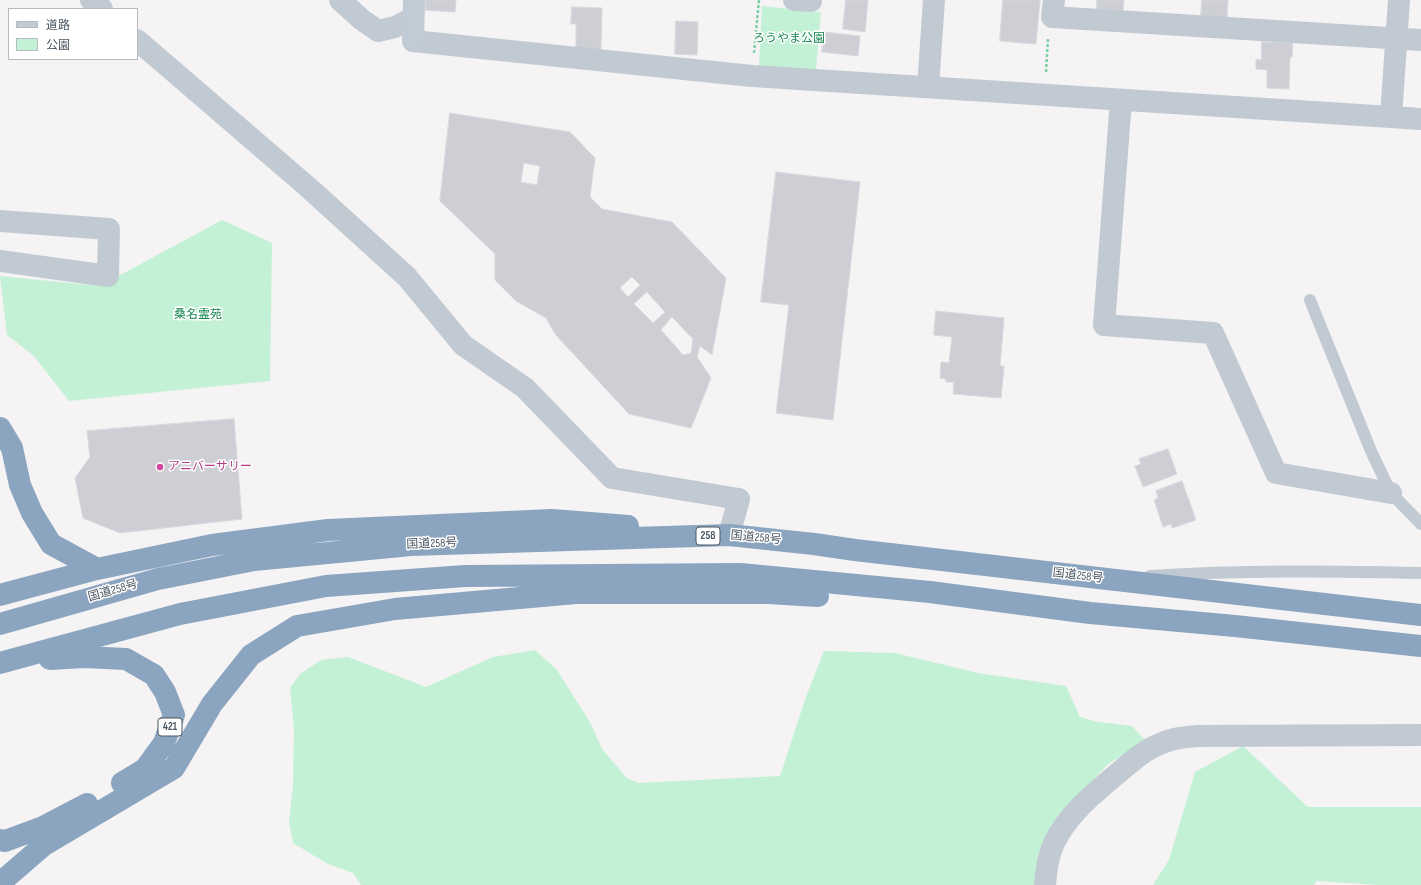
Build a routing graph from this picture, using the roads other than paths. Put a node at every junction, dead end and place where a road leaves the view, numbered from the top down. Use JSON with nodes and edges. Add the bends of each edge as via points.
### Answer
{"nodes":[{"id":1,"x":91,"y":0,"type":"edge"},
{"id":2,"x":340,"y":0,"type":"edge"},
{"id":3,"x":794,"y":0,"type":"edge"},
{"id":4,"x":811,"y":0,"type":"edge"},
{"id":5,"x":934,"y":0,"type":"edge"},
{"id":6,"x":1399,"y":0,"type":"edge"},
{"id":7,"x":101,"y":8,"type":"edge"},
{"id":8,"x":414,"y":9,"type":"edge"},
{"id":9,"x":1053,"y":9,"type":"edge"},
{"id":10,"x":1396,"y":38,"type":"junction"},
{"id":11,"x":1421,"y":40,"type":"edge"},
{"id":12,"x":138,"y":41,"type":"edge"},
{"id":13,"x":928,"y":87,"type":"junction"},
{"id":14,"x":1120,"y":100,"type":"junction"},
{"id":15,"x":1391,"y":117,"type":"junction"},
{"id":16,"x":1421,"y":119,"type":"edge"},
{"id":17,"x":0,"y":222,"type":"edge"},
{"id":18,"x":0,"y":261,"type":"edge"},
{"id":19,"x":1310,"y":300,"type":"dead end"},
{"id":20,"x":0,"y":428,"type":"edge"},
{"id":21,"x":1391,"y":493,"type":"junction"},
{"id":22,"x":1421,"y":524,"type":"edge"},
{"id":23,"x":729,"y":535,"type":"junction"},
{"id":24,"x":97,"y":569,"type":"junction"},
{"id":25,"x":1421,"y":573,"type":"edge"},
{"id":26,"x":1105,"y":579,"type":"junction"},
{"id":27,"x":0,"y":595,"type":"edge"},
{"id":28,"x":1090,"y":613,"type":"junction"},
{"id":29,"x":1421,"y":615,"type":"edge"},
{"id":30,"x":0,"y":624,"type":"edge"},
{"id":31,"x":1421,"y":646,"type":"edge"},
{"id":32,"x":2,"y":663,"type":"edge"},
{"id":33,"x":1421,"y":735,"type":"edge"},
{"id":34,"x":0,"y":840,"type":"edge"},
{"id":35,"x":44,"y":845,"type":"junction"},
{"id":36,"x":0,"y":866,"type":"edge"},
{"id":37,"x":0,"y":883,"type":"edge"},
{"id":38,"x":1045,"y":885,"type":"edge"}],
"edges":[{"from":1,"to":7,"type":"street"},
{"from":2,"to":8,"type":"street","via":[[378,31],[395,27]]},
{"from":3,"to":4,"type":"street"},
{"from":5,"to":13,"type":"street"},
{"from":6,"to":10,"type":"street"},
{"from":8,"to":13,"type":"street","via":[[413,42],[752,76]]},
{"from":9,"to":10,"type":"street"},
{"from":10,"to":11,"type":"street"},
{"from":10,"to":15,"type":"street"},
{"from":12,"to":23,"type":"street","via":[[309,188],[407,277],[463,344],[525,388],[612,478],[739,499]]},
{"from":13,"to":14,"type":"street"},
{"from":14,"to":15,"type":"street"},
{"from":14,"to":21,"type":"street","via":[[1104,325],[1213,333],[1276,473]]},
{"from":15,"to":16,"type":"street"},
{"from":17,"to":18,"type":"street","via":[[109,229],[108,276]]},
{"from":19,"to":21,"type":"lane","via":[[1371,451]]},
{"from":20,"to":24,"type":"highway","via":[[12,448],[20,485],[32,513],[51,544]]},
{"from":21,"to":22,"type":"lane"},
{"from":23,"to":24,"type":"highway","via":[[552,520],[328,530],[212,545]]},
{"from":23,"to":26,"type":"highway","name":"国道258号","number":"258"},
{"from":23,"to":30,"type":"highway","name":"国道258号","number":"258","via":[[411,545],[254,560],[158,579]]},
{"from":24,"to":27,"type":"highway"},
{"from":25,"to":26,"type":"lane","via":[[1205,572]]},
{"from":26,"to":29,"type":"highway","name":"国道258号","number":"258"},
{"from":28,"to":31,"type":"highway"},
{"from":28,"to":32,"type":"highway","via":[[930,592],[740,574],[465,576],[326,586],[180,614]]},
{"from":28,"to":35,"type":"highway","via":[[768,593],[576,593],[395,609],[297,626],[251,654],[212,704],[174,768]]},
{"from":32,"to":34,"type":"highway","number":"421","via":[[84,657],[126,659],[154,675],[165,692],[174,715],[164,743],[145,769],[104,795],[43,827],[5,841]]},
{"from":33,"to":38,"type":"street","via":[[1198,736],[1172,739],[1151,748],[1132,761],[1092,794],[1068,821],[1053,845]]},
{"from":35,"to":36,"type":"highway"},
{"from":35,"to":37,"type":"highway"}]}
